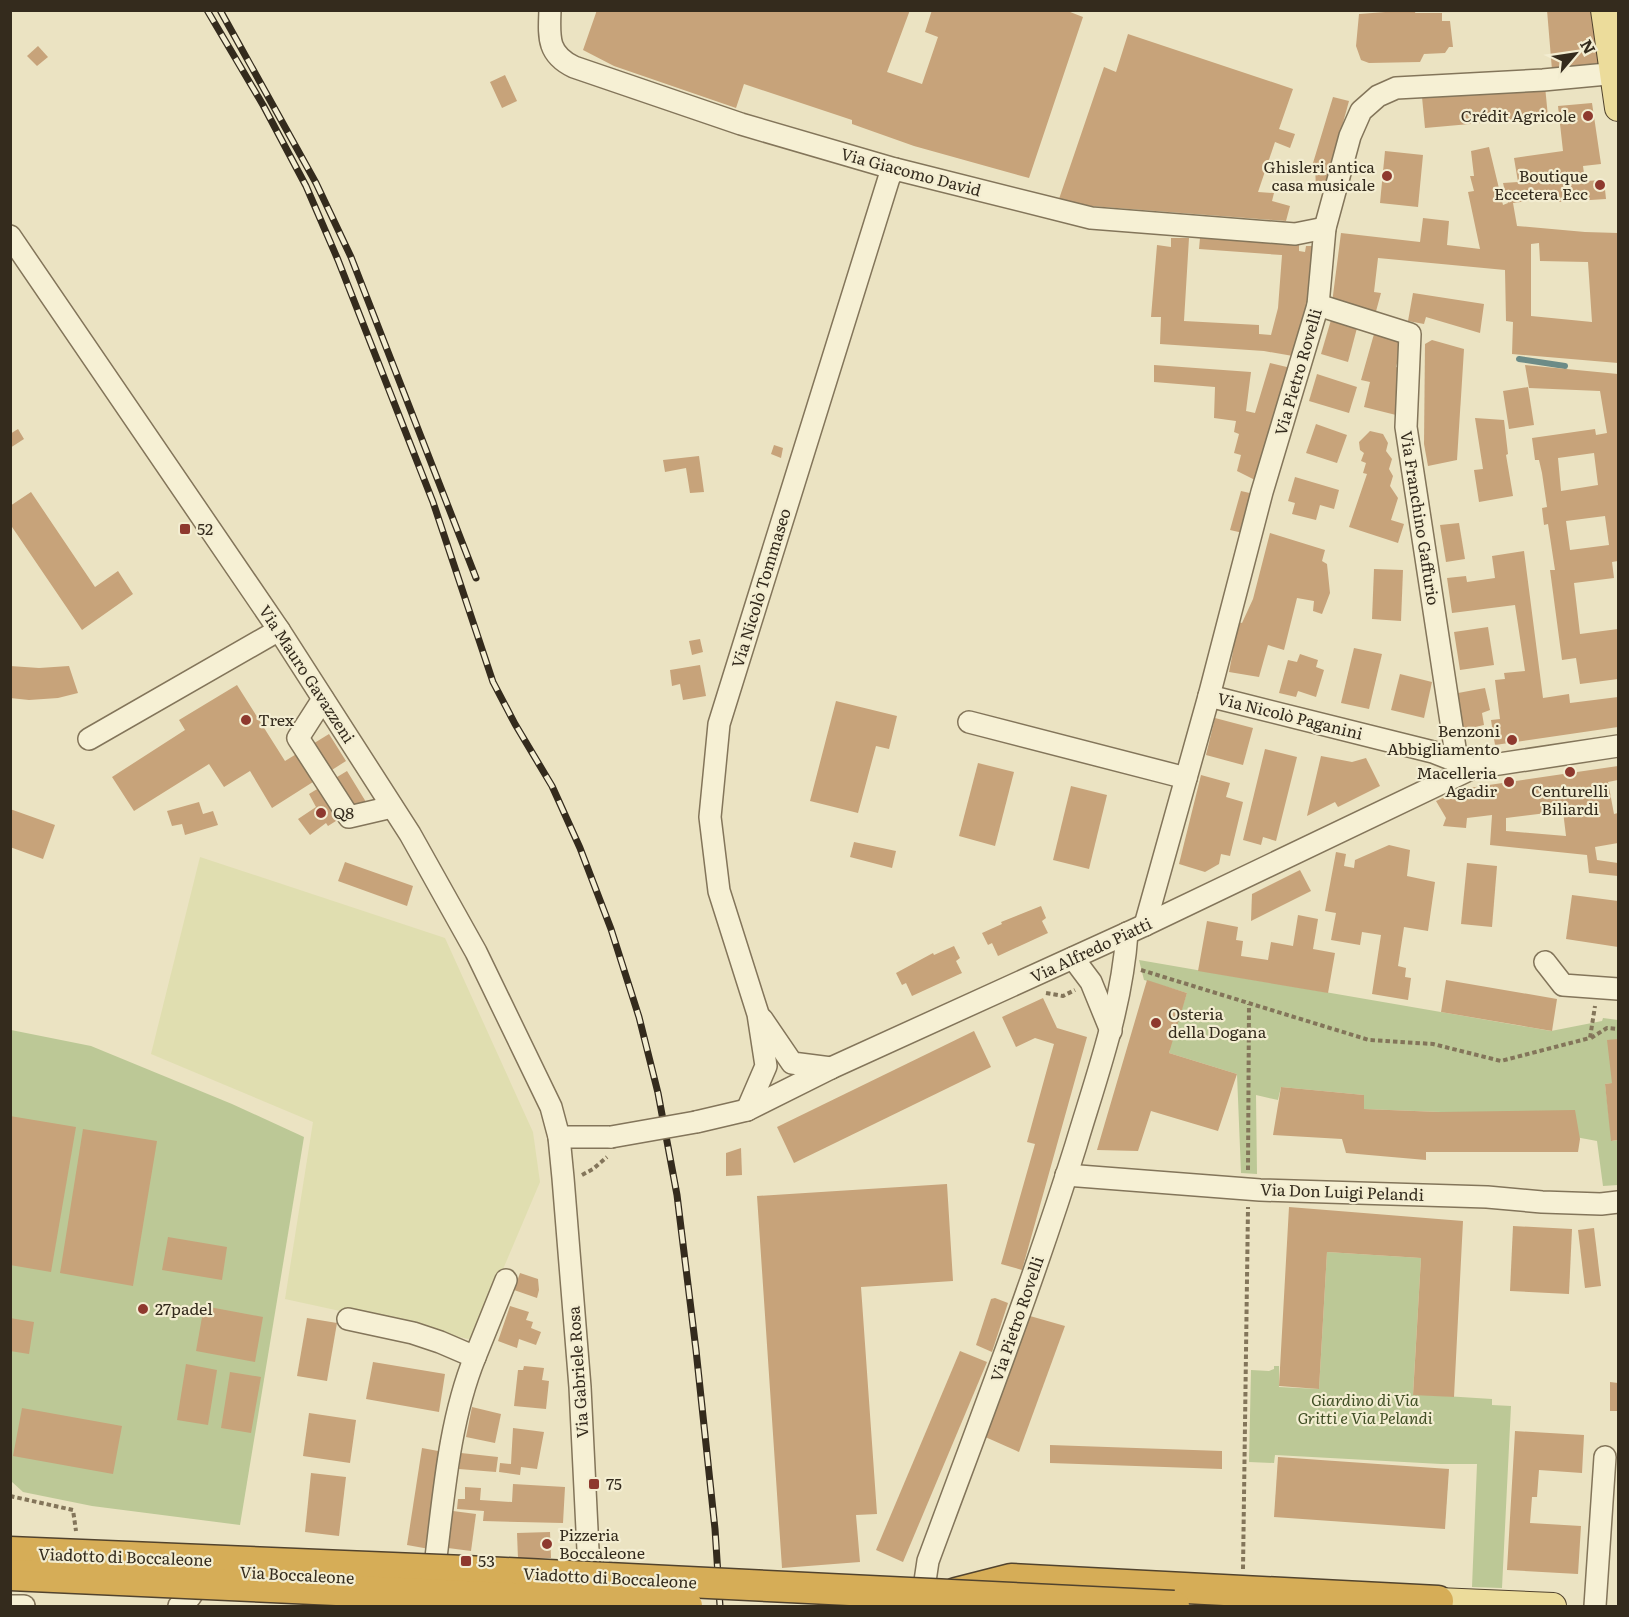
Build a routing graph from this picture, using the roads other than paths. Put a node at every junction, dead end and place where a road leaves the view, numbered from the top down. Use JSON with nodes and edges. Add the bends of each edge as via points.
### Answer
{"nodes":[{"id":1,"x":550,"y":10,"type":"edge"},
{"id":2,"x":1604,"y":10,"type":"edge"},
{"id":3,"x":1616,"y":73,"type":"edge"},
{"id":4,"x":1618,"y":108,"type":"edge"},
{"id":5,"x":895,"y":169,"type":"junction"},
{"id":6,"x":1325,"y":228,"type":"junction"},
{"id":7,"x":10,"y":236,"type":"edge"},
{"id":8,"x":1318,"y":305,"type":"junction"},
{"id":9,"x":279,"y":630,"type":"junction"},
{"id":10,"x":1209,"y":696,"type":"junction"},
{"id":11,"x":323,"y":699,"type":"junction"},
{"id":12,"x":969,"y":722,"type":"dead end"},
{"id":13,"x":89,"y":739,"type":"dead end"},
{"id":14,"x":1618,"y":746,"type":"edge"},
{"id":15,"x":1465,"y":764,"type":"junction"},
{"id":16,"x":1186,"y":778,"type":"junction"},
{"id":17,"x":392,"y":807,"type":"junction"},
{"id":18,"x":1136,"y":929,"type":"junction"},
{"id":19,"x":1073,"y":958,"type":"junction"},
{"id":20,"x":1545,"y":962,"type":"dead end"},
{"id":21,"x":1608,"y":988,"type":"edge"},
{"id":22,"x":758,"y":1014,"type":"junction"},
{"id":23,"x":1111,"y":1031,"type":"junction"},
{"id":24,"x":831,"y":1068,"type":"junction"},
{"id":25,"x":747,"y":1110,"type":"junction"},
{"id":26,"x":559,"y":1137,"type":"junction"},
{"id":27,"x":1066,"y":1175,"type":"junction"},
{"id":28,"x":1618,"y":1202,"type":"edge"},
{"id":29,"x":506,"y":1280,"type":"dead end"},
{"id":30,"x":348,"y":1319,"type":"dead end"},
{"id":31,"x":475,"y":1357,"type":"junction"},
{"id":32,"x":1605,"y":1457,"type":"dead end"},
{"id":33,"x":10,"y":1552,"type":"edge"},
{"id":34,"x":10,"y":1575,"type":"edge"},
{"id":35,"x":433,"y":1581,"type":"junction"},
{"id":36,"x":1179,"y":1597,"type":"edge"},
{"id":37,"x":589,"y":1598,"type":"edge"},
{"id":38,"x":934,"y":1601,"type":"edge"},
{"id":39,"x":1434,"y":1604,"type":"edge"},
{"id":40,"x":10,"y":1606,"type":"edge"},
{"id":41,"x":24,"y":1606,"type":"edge"},
{"id":42,"x":179,"y":1606,"type":"edge"},
{"id":43,"x":687,"y":1606,"type":"edge"},
{"id":44,"x":1042,"y":1606,"type":"edge"},
{"id":45,"x":1550,"y":1606,"type":"edge"},
{"id":46,"x":1595,"y":1606,"type":"edge"}],
"edges":[{"from":1,"to":5,"type":"street","name":"Via Giacomo David","via":[[551,46],[563,62],[741,124]]},
{"from":2,"to":3,"type":"main road"},
{"from":3,"to":4,"type":"main road"},
{"from":3,"to":6,"type":"street","name":"Via Pietro Rovelli","via":[[1396,88],[1378,96],[1361,111],[1350,136]]},
{"from":5,"to":6,"type":"street","name":"Via Giacomo David","via":[[1091,218],[1295,234]]},
{"from":5,"to":22,"type":"street","name":"Via Nicolò Tommaseo","via":[[888,178],[719,724],[710,817],[719,891]]},
{"from":6,"to":8,"type":"street","name":"Via Pietro Rovelli"},
{"from":7,"to":9,"type":"street","name":"Via Mauro Gavazzeni"},
{"from":8,"to":10,"type":"street","name":"Via Pietro Rovelli","via":[[1262,492]]},
{"from":8,"to":15,"type":"street","name":"Via Franchino Gaffurio","via":[[1410,334],[1406,427]]},
{"from":9,"to":11,"type":"street","name":"Via Mauro Gavazzeni"},
{"from":9,"to":13,"type":"street"},
{"from":10,"to":15,"type":"street","name":"Via Nicolò Paganini","via":[[1433,752]]},
{"from":10,"to":16,"type":"street","name":"Via Pietro Rovelli"},
{"from":11,"to":17,"type":"street","name":"Via Mauro Gavazzeni"},
{"from":11,"to":17,"type":"street","via":[[298,738],[348,817]]},
{"from":12,"to":16,"type":"street"},
{"from":14,"to":15,"type":"street","name":"Via Alfredo Piatti"},
{"from":15,"to":18,"type":"street","name":"Via Alfredo Piatti"},
{"from":16,"to":18,"type":"street","name":"Via Pietro Rovelli"},
{"from":17,"to":26,"type":"street","name":"Via Mauro Gavazzeni","via":[[476,952],[538,1077]]},
{"from":18,"to":19,"type":"street","name":"Via Alfredo Piatti"},
{"from":18,"to":23,"type":"street","name":"Via Pietro Rovelli"},
{"from":19,"to":23,"type":"street","via":[[1091,982]]},
{"from":19,"to":24,"type":"street","name":"Via Alfredo Piatti"},
{"from":20,"to":21,"type":"street","via":[[1563,985]]},
{"from":22,"to":24,"type":"street","name":"Via Nicolò Tommaseo","via":[[792,1063]]},
{"from":22,"to":25,"type":"street","name":"Via Nicolò Tommaseo","via":[[766,1066]]},
{"from":23,"to":27,"type":"street","name":"Via Pietro Rovelli"},
{"from":24,"to":25,"type":"street","name":"Via Alfredo Piatti"},
{"from":25,"to":26,"type":"street","name":"Via Alfredo Piatti","bridge":true,"via":[[611,1146]]},
{"from":26,"to":37,"type":"street","name":"Via Gabriele Rosa","via":[[580,1388]]},
{"from":27,"to":28,"type":"street","name":"Via Don Luigi Pelandi","via":[[1248,1189]]},
{"from":27,"to":38,"type":"street","name":"Via Pietro Rovelli","via":[[1019,1316],[928,1562],[925,1581]]},
{"from":29,"to":31,"type":"street"},
{"from":30,"to":31,"type":"street","via":[[440,1342]]},
{"from":31,"to":35,"type":"street","via":[[464,1386],[453,1442]]},
{"from":32,"to":46,"type":"street"},
{"from":33,"to":38,"type":"highway","name":"Viadotto di Boccaleone","bridge":true,"via":[[465,1571]]},
{"from":34,"to":43,"type":"highway","name":"Viadotto di Boccaleone","bridge":true},
{"from":35,"to":37,"type":"street","name":"Via Boccaleone"},
{"from":35,"to":42,"type":"street","name":"Via Boccaleone","via":[[207,1571]]},
{"from":36,"to":38,"type":"highway","name":"Viadotto di Boccaleone","bridge":true},
{"from":36,"to":39,"type":"highway","name":"Viadotto di Boccaleone"},
{"from":38,"to":44,"type":"street"},
{"from":39,"to":45,"type":"main road"},
{"from":40,"to":41,"type":"street"}]}
